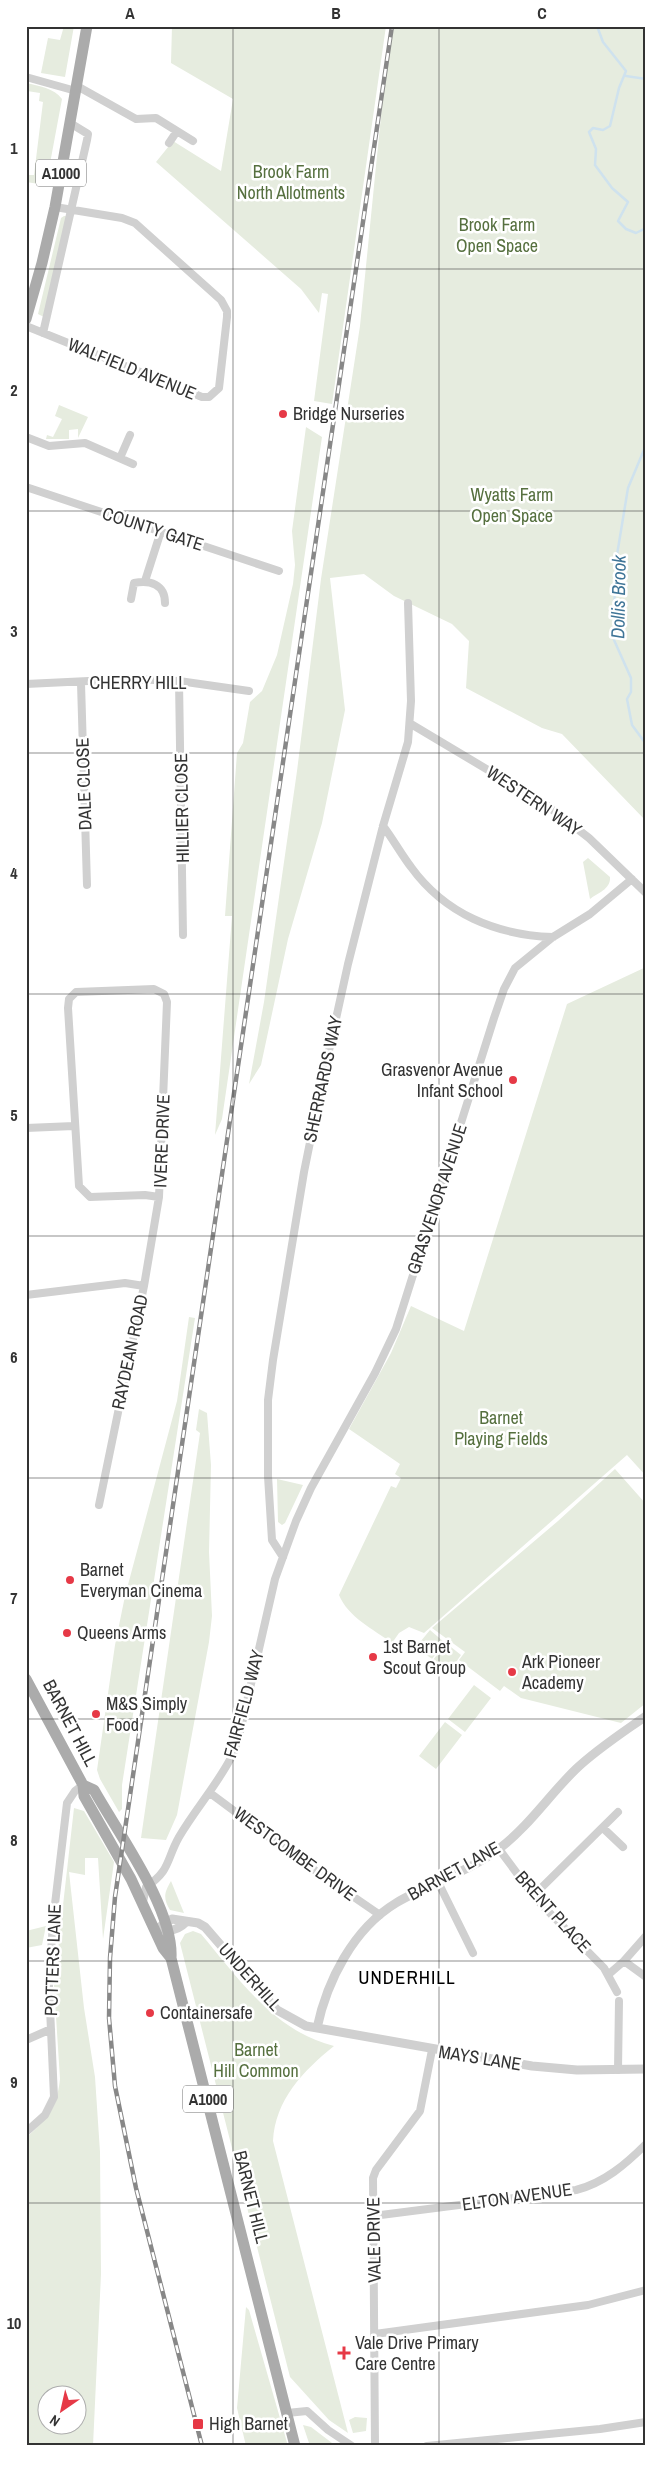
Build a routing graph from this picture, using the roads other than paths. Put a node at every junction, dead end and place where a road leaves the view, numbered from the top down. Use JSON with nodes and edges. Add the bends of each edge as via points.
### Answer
{"nodes":[{"id":1,"x":87,"y":26,"type":"edge"},
{"id":2,"x":26,"y":77,"type":"edge"},
{"id":3,"x":77,"y":89,"type":"junction"},
{"id":4,"x":70,"y":124,"type":"junction"},
{"id":5,"x":177,"y":131,"type":"junction"},
{"id":6,"x":193,"y":141,"type":"dead end"},
{"id":7,"x":169,"y":143,"type":"dead end"},
{"id":8,"x":55,"y":207,"type":"junction"},
{"id":9,"x":72,"y":210,"type":"junction"},
{"id":10,"x":26,"y":319,"type":"edge"},
{"id":11,"x":26,"y":326,"type":"edge"},
{"id":12,"x":43,"y":332,"type":"junction"},
{"id":13,"x":130,"y":435,"type":"dead end"},
{"id":14,"x":26,"y":437,"type":"edge"},
{"id":15,"x":120,"y":458,"type":"junction"},
{"id":16,"x":133,"y":464,"type":"dead end"},
{"id":17,"x":26,"y":487,"type":"edge"},
{"id":18,"x":161,"y":531,"type":"junction"},
{"id":19,"x":279,"y":571,"type":"dead end"},
{"id":20,"x":144,"y":581,"type":"junction"},
{"id":21,"x":130,"y":599,"type":"dead end"},
{"id":22,"x":165,"y":603,"type":"dead end"},
{"id":23,"x":408,"y":603,"type":"dead end"},
{"id":24,"x":179,"y":681,"type":"junction"},
{"id":25,"x":81,"y":683,"type":"junction"},
{"id":26,"x":26,"y":684,"type":"edge"},
{"id":27,"x":248,"y":692,"type":"dead end"},
{"id":28,"x":411,"y":724,"type":"junction"},
{"id":29,"x":383,"y":826,"type":"junction"},
{"id":30,"x":632,"y":879,"type":"junction"},
{"id":31,"x":87,"y":884,"type":"dead end"},
{"id":32,"x":646,"y":893,"type":"edge"},
{"id":33,"x":183,"y":934,"type":"dead end"},
{"id":34,"x":553,"y":937,"type":"junction"},
{"id":35,"x":74,"y":1126,"type":"junction"},
{"id":36,"x":26,"y":1128,"type":"edge"},
{"id":37,"x":160,"y":1197,"type":"junction"},
{"id":38,"x":144,"y":1286,"type":"junction"},
{"id":39,"x":26,"y":1295,"type":"edge"},
{"id":40,"x":99,"y":1504,"type":"dead end"},
{"id":41,"x":283,"y":1557,"type":"junction"},
{"id":42,"x":26,"y":1679,"type":"edge"},
{"id":43,"x":646,"y":1716,"type":"edge"},
{"id":44,"x":83,"y":1784,"type":"junction"},
{"id":45,"x":210,"y":1792,"type":"junction"},
{"id":46,"x":618,"y":1812,"type":"dead end"},
{"id":47,"x":603,"y":1828,"type":"junction"},
{"id":48,"x":623,"y":1847,"type":"dead end"},
{"id":49,"x":499,"y":1848,"type":"junction"},
{"id":50,"x":131,"y":1880,"type":"junction"},
{"id":51,"x":438,"y":1882,"type":"junction"},
{"id":52,"x":147,"y":1886,"type":"junction"},
{"id":53,"x":533,"y":1896,"type":"junction"},
{"id":54,"x":143,"y":1903,"type":"junction"},
{"id":55,"x":380,"y":1915,"type":"junction"},
{"id":56,"x":162,"y":1928,"type":"junction"},
{"id":57,"x":644,"y":1939,"type":"edge"},
{"id":58,"x":473,"y":1953,"type":"dead end"},
{"id":59,"x":624,"y":1961,"type":"junction"},
{"id":60,"x":609,"y":1974,"type":"junction"},
{"id":61,"x":646,"y":1977,"type":"edge"},
{"id":62,"x":616,"y":1992,"type":"dead end"},
{"id":63,"x":619,"y":2002,"type":"dead end"},
{"id":64,"x":317,"y":2028,"type":"junction"},
{"id":65,"x":51,"y":2029,"type":"junction"},
{"id":66,"x":26,"y":2040,"type":"edge"},
{"id":67,"x":432,"y":2050,"type":"junction"},
{"id":68,"x":646,"y":2069,"type":"edge"},
{"id":69,"x":618,"y":2070,"type":"junction"},
{"id":70,"x":26,"y":2132,"type":"edge"},
{"id":71,"x":646,"y":2144,"type":"edge"},
{"id":72,"x":373,"y":2216,"type":"junction"},
{"id":73,"x":646,"y":2290,"type":"edge"},
{"id":74,"x":375,"y":2334,"type":"junction"},
{"id":75,"x":287,"y":2413,"type":"junction"},
{"id":76,"x":646,"y":2422,"type":"edge"},
{"id":77,"x":295,"y":2446,"type":"edge"},
{"id":78,"x":352,"y":2446,"type":"edge"},
{"id":79,"x":375,"y":2446,"type":"edge"},
{"id":80,"x":427,"y":2446,"type":"edge"}],
"edges":[{"from":1,"to":3,"type":"main road","number":"A1000"},
{"from":2,"to":3,"type":"street"},
{"from":3,"to":4,"type":"main road","number":"A1000"},
{"from":3,"to":5,"type":"street","via":[[136,119],[156,118]]},
{"from":4,"to":8,"type":"main road","number":"A1000"},
{"from":4,"to":9,"type":"street","via":[[88,134]]},
{"from":5,"to":6,"type":"street"},
{"from":5,"to":7,"type":"street"},
{"from":8,"to":9,"type":"street","name":"WALFIELD AVENUE"},
{"from":8,"to":10,"type":"main road","number":"A1000"},
{"from":9,"to":12,"type":"street"},
{"from":9,"to":12,"type":"street","name":"WALFIELD AVENUE","via":[[135,223],[221,300],[227,317],[219,388],[209,398],[202,397]]},
{"from":11,"to":12,"type":"street","name":"WALFIELD AVENUE"},
{"from":13,"to":15,"type":"street"},
{"from":14,"to":15,"type":"street","via":[[49,446],[85,442]]},
{"from":15,"to":16,"type":"street"},
{"from":17,"to":18,"type":"street","name":"COUNTY GATE"},
{"from":18,"to":19,"type":"street","name":"COUNTY GATE"},
{"from":18,"to":20,"type":"street"},
{"from":20,"to":21,"type":"street","via":[[134,583]]},
{"from":20,"to":22,"type":"street","via":[[160,586],[165,593]]},
{"from":23,"to":28,"type":"street","name":"SHERRARDS WAY"},
{"from":24,"to":25,"type":"street","name":"CHERRY HILL"},
{"from":24,"to":27,"type":"street","name":"CHERRY HILL"},
{"from":24,"to":33,"type":"street","name":"HILLIER CLOSE"},
{"from":25,"to":26,"type":"street","name":"CHERRY HILL"},
{"from":25,"to":31,"type":"street","name":"DALE CLOSE"},
{"from":28,"to":29,"type":"street","name":"SHERRARDS WAY"},
{"from":28,"to":30,"type":"street","name":"WESTERN WAY","via":[[545,804],[589,838]]},
{"from":29,"to":34,"type":"street","via":[[412,869],[455,909],[500,931]]},
{"from":29,"to":41,"type":"street","name":"SHERRARDS WAY","via":[[323,1078],[272,1360],[268,1400],[268,1476],[272,1540]]},
{"from":30,"to":32,"type":"street","name":"WESTERN WAY"},
{"from":30,"to":34,"type":"street","name":"GRASVENOR AVENUE","via":[[590,914]]},
{"from":34,"to":41,"type":"street","name":"GRASVENOR AVENUE","via":[[512,971],[504,989],[396,1329],[311,1488]]},
{"from":35,"to":36,"type":"street"},
{"from":35,"to":37,"type":"street","via":[[77,1182],[85,1194],[93,1197]]},
{"from":35,"to":37,"type":"street","name":"IVERE DRIVE","via":[[70,996],[80,991],[154,989],[164,994],[167,1006]]},
{"from":37,"to":38,"type":"street","name":"IVERE DRIVE"},
{"from":38,"to":39,"type":"street","name":"RAYDEAN ROAD","via":[[125,1283]]},
{"from":38,"to":40,"type":"street","name":"RAYDEAN ROAD"},
{"from":41,"to":45,"type":"street","name":"FAIRFIELD WAY","via":[[275,1579],[240,1732],[224,1772]]},
{"from":42,"to":44,"type":"main road","name":"BARNET HILL","number":"A1000"},
{"from":43,"to":49,"type":"street","name":"BARNET LANE","via":[[587,1759]]},
{"from":44,"to":50,"type":"main road","name":"BARNET HILL","number":"A1000","via":[[84,1796]]},
{"from":44,"to":52,"type":"main road","name":"BARNET HILL","number":"A1000","via":[[94,1790]]},
{"from":44,"to":65,"type":"street","name":"POTTERS LANE","via":[[71,1796],[66,1809],[51,1942]]},
{"from":45,"to":52,"type":"street","name":"FAIRFIELD WAY","via":[[178,1838],[166,1869]]},
{"from":45,"to":55,"type":"street","name":"WESTCOMBE DRIVE"},
{"from":46,"to":47,"type":"street"},
{"from":47,"to":48,"type":"street"},
{"from":47,"to":53,"type":"street"},
{"from":49,"to":51,"type":"street","name":"BARNET LANE"},
{"from":49,"to":53,"type":"street","name":"BRENT PLACE"},
{"from":50,"to":52,"type":"street"},
{"from":50,"to":54,"type":"main road","name":"BARNET HILL","number":"A1000"},
{"from":51,"to":55,"type":"street","name":"BARNET LANE","via":[[397,1902]]},
{"from":51,"to":58,"type":"street"},
{"from":52,"to":54,"type":"street"},
{"from":52,"to":56,"type":"main road","name":"BARNET HILL","number":"A1000"},
{"from":53,"to":60,"type":"street","name":"BRENT PLACE"},
{"from":54,"to":56,"type":"main road","name":"BARNET HILL","number":"A1000"},
{"from":55,"to":64,"type":"street","name":"BARNET LANE","via":[[344,1958],[324,1999]]},
{"from":56,"to":64,"type":"street","name":"UNDERHILL","via":[[172,1919],[198,1922],[277,2010],[295,2022]]},
{"from":56,"to":75,"type":"main road","name":"BARNET HILL","number":"A1000","via":[[163,1948],[171,1958]]},
{"from":57,"to":59,"type":"street"},
{"from":59,"to":60,"type":"street"},
{"from":59,"to":61,"type":"street"},
{"from":60,"to":62,"type":"street","name":"BRENT PLACE"},
{"from":63,"to":69,"type":"street"},
{"from":64,"to":67,"type":"street","name":"MAYS LANE"},
{"from":65,"to":66,"type":"street"},
{"from":65,"to":70,"type":"street","name":"POTTERS LANE","via":[[54,2097],[45,2115]]},
{"from":67,"to":69,"type":"street","name":"MAYS LANE","via":[[555,2069]]},
{"from":67,"to":72,"type":"street","name":"VALE DRIVE","via":[[420,2111],[376,2170]]},
{"from":68,"to":69,"type":"street","name":"MAYS LANE"},
{"from":71,"to":72,"type":"street","name":"ELTON AVENUE","via":[[605,2178],[576,2190]]},
{"from":72,"to":74,"type":"street","name":"VALE DRIVE"},
{"from":73,"to":74,"type":"street","via":[[588,2305]]},
{"from":74,"to":79,"type":"street","name":"VALE DRIVE"},
{"from":75,"to":77,"type":"main road","name":"BARNET HILL","number":"A1000"},
{"from":75,"to":78,"type":"street","via":[[307,2412]]},
{"from":76,"to":80,"type":"street"}]}
